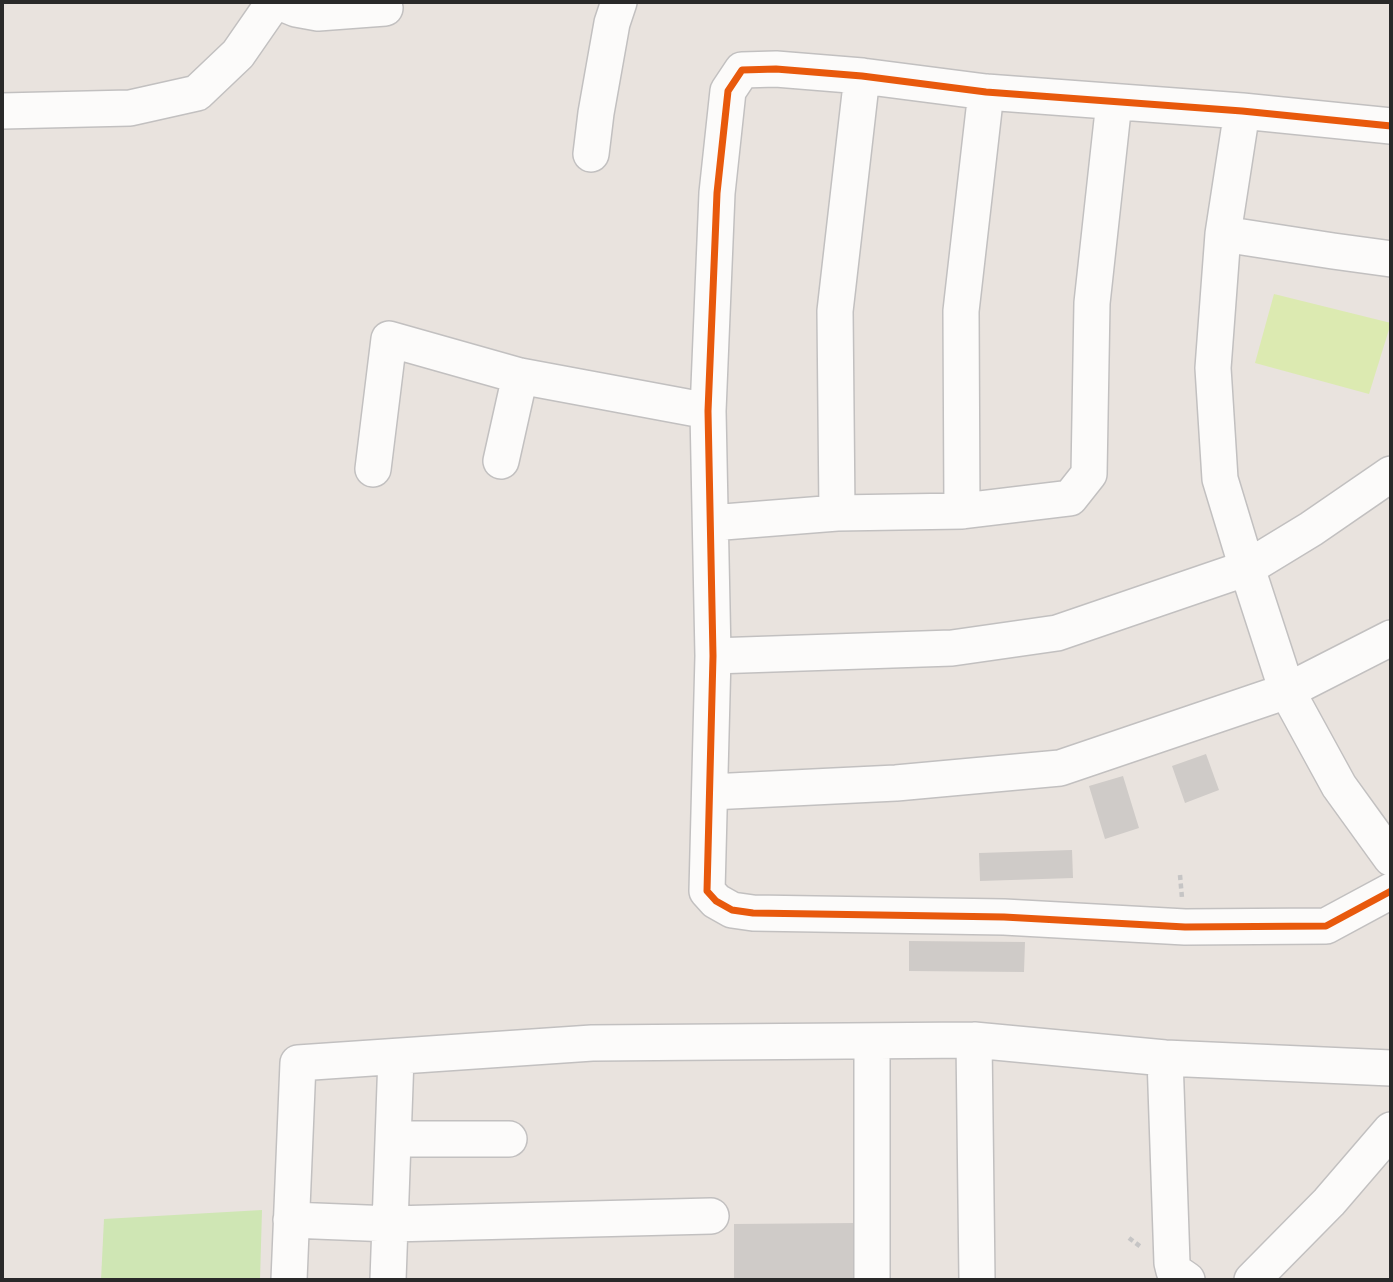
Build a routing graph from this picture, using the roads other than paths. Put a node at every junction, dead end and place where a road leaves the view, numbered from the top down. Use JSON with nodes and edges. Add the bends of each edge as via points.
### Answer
{"nodes":[{"id":1,"x":274,"y":2,"type":"edge"},
{"id":2,"x":279,"y":2,"type":"edge"},
{"id":3,"x":619,"y":2,"type":"edge"},
{"id":4,"x":385,"y":8,"type":"dead end"},
{"id":5,"x":863,"y":76,"type":"junction"},
{"id":6,"x":986,"y":92,"type":"junction"},
{"id":7,"x":1114,"y":102,"type":"junction"},
{"id":8,"x":2,"y":111,"type":"edge"},
{"id":9,"x":1242,"y":111,"type":"junction"},
{"id":10,"x":1391,"y":126,"type":"edge"},
{"id":11,"x":591,"y":154,"type":"dead end"},
{"id":12,"x":1223,"y":234,"type":"junction"},
{"id":13,"x":1391,"y":259,"type":"edge"},
{"id":14,"x":520,"y":376,"type":"junction"},
{"id":15,"x":709,"y":411,"type":"junction"},
{"id":16,"x":500,"y":461,"type":"dead end"},
{"id":17,"x":373,"y":469,"type":"dead end"},
{"id":18,"x":1391,"y":474,"type":"edge"},
{"id":19,"x":962,"y":511,"type":"junction"},
{"id":20,"x":837,"y":513,"type":"junction"},
{"id":21,"x":711,"y":523,"type":"junction"},
{"id":22,"x":1247,"y":568,"type":"junction"},
{"id":23,"x":1391,"y":638,"type":"edge"},
{"id":24,"x":713,"y":656,"type":"junction"},
{"id":25,"x":1287,"y":691,"type":"junction"},
{"id":26,"x":710,"y":792,"type":"junction"},
{"id":27,"x":1391,"y":858,"type":"edge"},
{"id":28,"x":1391,"y":891,"type":"edge"},
{"id":29,"x":974,"y":1040,"type":"junction"},
{"id":30,"x":872,"y":1042,"type":"junction"},
{"id":31,"x":396,"y":1057,"type":"junction"},
{"id":32,"x":1165,"y":1058,"type":"junction"},
{"id":33,"x":1391,"y":1068,"type":"edge"},
{"id":34,"x":1391,"y":1130,"type":"edge"},
{"id":35,"x":394,"y":1139,"type":"junction"},
{"id":36,"x":509,"y":1139,"type":"dead end"},
{"id":37,"x":711,"y":1216,"type":"dead end"},
{"id":38,"x":291,"y":1220,"type":"junction"},
{"id":39,"x":391,"y":1224,"type":"junction"},
{"id":40,"x":289,"y":1280,"type":"edge"},
{"id":41,"x":388,"y":1280,"type":"edge"},
{"id":42,"x":873,"y":1280,"type":"edge"},
{"id":43,"x":977,"y":1280,"type":"edge"},
{"id":44,"x":1187,"y":1280,"type":"edge"},
{"id":45,"x":1252,"y":1280,"type":"edge"}],
"edges":[{"from":1,"to":8,"type":"street","via":[[238,54],[197,93],[130,108]]},
{"from":2,"to":4,"type":"street","via":[[318,13]]},
{"from":3,"to":11,"type":"street"},
{"from":5,"to":6,"type":"street"},
{"from":5,"to":15,"type":"street","via":[[742,70],[728,91],[718,193]]},
{"from":5,"to":20,"type":"street","via":[[835,311]]},
{"from":6,"to":7,"type":"street"},
{"from":6,"to":19,"type":"street","via":[[961,311]]},
{"from":7,"to":9,"type":"street"},
{"from":7,"to":19,"type":"street","via":[[1092,303],[1089,474],[1070,498]]},
{"from":9,"to":10,"type":"street"},
{"from":9,"to":12,"type":"street"},
{"from":12,"to":13,"type":"street"},
{"from":12,"to":22,"type":"street","via":[[1213,368],[1220,479]]},
{"from":14,"to":15,"type":"street"},
{"from":14,"to":16,"type":"street"},
{"from":14,"to":17,"type":"street","via":[[389,339]]},
{"from":15,"to":21,"type":"street"},
{"from":18,"to":22,"type":"street"},
{"from":19,"to":20,"type":"street"},
{"from":20,"to":21,"type":"street"},
{"from":21,"to":24,"type":"street"},
{"from":22,"to":24,"type":"street","via":[[1057,633],[952,648]]},
{"from":22,"to":25,"type":"street"},
{"from":23,"to":25,"type":"street"},
{"from":24,"to":26,"type":"street"},
{"from":25,"to":26,"type":"street","via":[[1060,768],[896,783]]},
{"from":25,"to":27,"type":"street","via":[[1339,786]]},
{"from":26,"to":28,"type":"street","via":[[707,891],[732,910],[1185,927],[1326,926]]},
{"from":29,"to":30,"type":"street"},
{"from":29,"to":32,"type":"street"},
{"from":29,"to":43,"type":"street"},
{"from":30,"to":31,"type":"street","via":[[592,1043]]},
{"from":30,"to":42,"type":"street"},
{"from":31,"to":35,"type":"street"},
{"from":31,"to":38,"type":"street","via":[[298,1063]]},
{"from":32,"to":33,"type":"street"},
{"from":32,"to":44,"type":"street","via":[[1172,1263],[1174,1271]]},
{"from":34,"to":45,"type":"street"},
{"from":35,"to":36,"type":"street"},
{"from":35,"to":39,"type":"street"},
{"from":37,"to":39,"type":"street"},
{"from":38,"to":39,"type":"street"},
{"from":38,"to":40,"type":"street"},
{"from":39,"to":41,"type":"street"}]}
